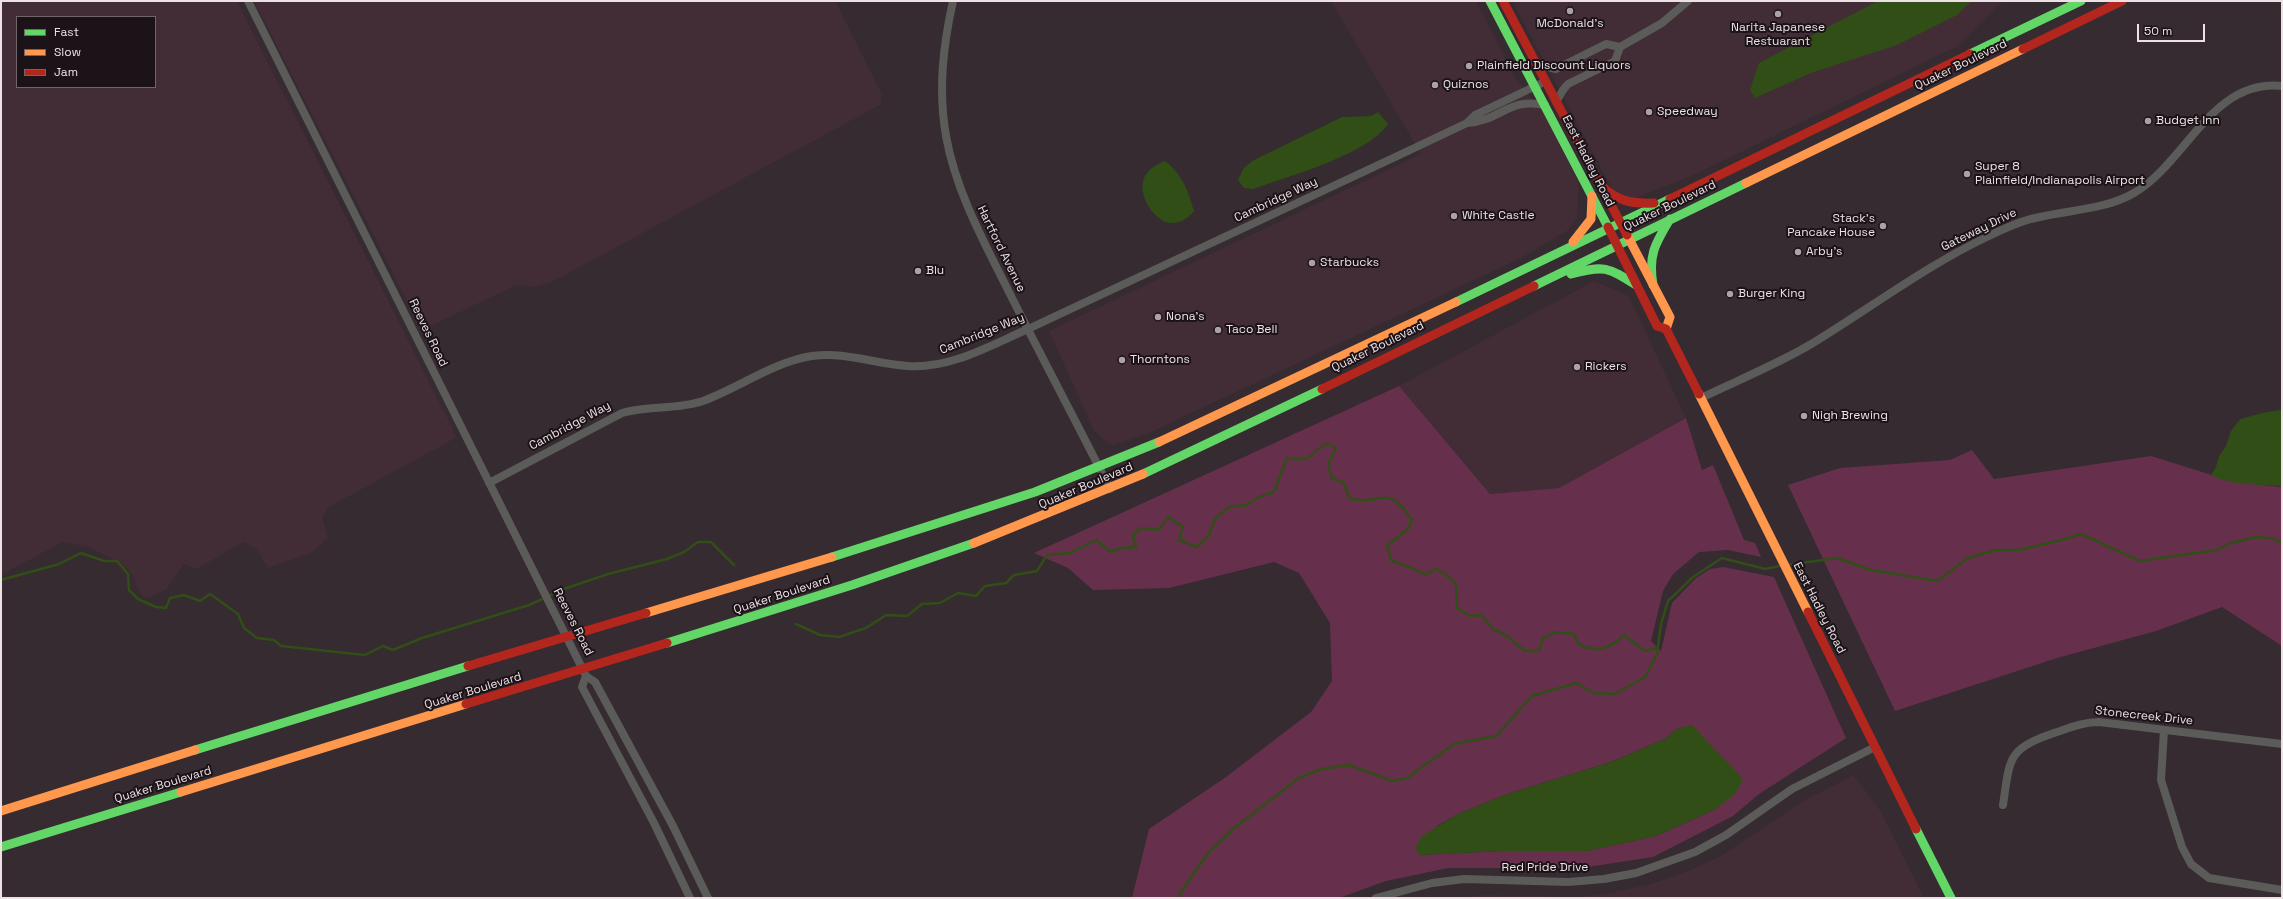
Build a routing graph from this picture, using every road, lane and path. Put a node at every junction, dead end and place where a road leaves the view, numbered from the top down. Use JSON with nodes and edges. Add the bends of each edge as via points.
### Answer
{"nodes":[{"id":1,"x":248,"y":1,"type":"edge"},
{"id":2,"x":953,"y":1,"type":"edge"},
{"id":3,"x":1490,"y":1,"type":"edge"},
{"id":4,"x":1503,"y":1,"type":"edge"},
{"id":5,"x":1688,"y":1,"type":"edge"},
{"id":6,"x":2081,"y":1,"type":"edge"},
{"id":7,"x":2122,"y":1,"type":"edge"},
{"id":8,"x":1620,"y":47,"type":"junction"},
{"id":9,"x":1536,"y":64,"type":"junction"},
{"id":10,"x":1544,"y":82,"type":"junction"},
{"id":11,"x":2282,"y":86,"type":"edge"},
{"id":12,"x":1534,"y":87,"type":"junction"},
{"id":13,"x":1556,"y":102,"type":"junction"},
{"id":14,"x":1544,"y":105,"type":"junction"},
{"id":15,"x":1467,"y":123,"type":"junction"},
{"id":16,"x":1599,"y":183,"type":"junction"},
{"id":17,"x":1592,"y":196,"type":"junction"},
{"id":18,"x":1662,"y":202,"type":"junction"},
{"id":19,"x":1670,"y":219,"type":"junction"},
{"id":20,"x":1620,"y":222,"type":"junction"},
{"id":21,"x":1608,"y":228,"type":"junction"},
{"id":22,"x":1629,"y":239,"type":"junction"},
{"id":23,"x":1616,"y":246,"type":"junction"},
{"id":24,"x":1568,"y":248,"type":"junction"},
{"id":25,"x":1541,"y":282,"type":"junction"},
{"id":26,"x":1636,"y":285,"type":"junction"},
{"id":27,"x":1653,"y":285,"type":"junction"},
{"id":28,"x":1028,"y":329,"type":"junction"},
{"id":29,"x":1666,"y":329,"type":"junction"},
{"id":30,"x":1701,"y":398,"type":"junction"},
{"id":31,"x":1098,"y":467,"type":"junction"},
{"id":32,"x":489,"y":483,"type":"junction"},
{"id":33,"x":1110,"y":489,"type":"junction"},
{"id":34,"x":568,"y":638,"type":"junction"},
{"id":35,"x":584,"y":673,"type":"junction"},
{"id":36,"x":2164,"y":730,"type":"junction"},
{"id":37,"x":2282,"y":744,"type":"edge"},
{"id":38,"x":1875,"y":746,"type":"junction"},
{"id":39,"x":2003,"y":805,"type":"dead end"},
{"id":40,"x":1,"y":811,"type":"edge"},
{"id":41,"x":1,"y":847,"type":"edge"},
{"id":42,"x":2282,"y":890,"type":"edge"},
{"id":43,"x":690,"y":898,"type":"edge"},
{"id":44,"x":708,"y":898,"type":"edge"},
{"id":45,"x":1376,"y":898,"type":"edge"},
{"id":46,"x":1951,"y":898,"type":"edge"}],
"edges":[{"from":1,"to":32,"type":"street","name":"Reeves Road"},
{"from":2,"to":28,"type":"street","name":"Hartford Avenue","via":[[943,47],[941,83],[943,119],[951,160],[968,210]]},
{"from":3,"to":12,"type":"main road","name":"East Hadley Road"},
{"from":4,"to":9,"type":"main road","name":"East Hadley Road"},
{"from":5,"to":8,"type":"street","via":[[1662,23]]},
{"from":6,"to":18,"type":"main road","name":"Quaker Boulevard"},
{"from":7,"to":19,"type":"main road","name":"Quaker Boulevard"},
{"from":8,"to":9,"type":"street","via":[[1606,44],[1556,69]]},
{"from":8,"to":13,"type":"street","via":[[1615,61],[1568,84]]},
{"from":9,"to":10,"type":"main road","name":"East Hadley Road"},
{"from":10,"to":12,"type":"street","name":"Cambridge Way"},
{"from":10,"to":13,"type":"main road","name":"East Hadley Road"},
{"from":11,"to":30,"type":"street","name":"Gateway Drive","via":[[2248,90],[2230,98],[2156,176],[2134,193],[2112,202],[2037,217],[1989,236],[1936,264],[1812,343]]},
{"from":12,"to":14,"type":"main road","name":"East Hadley Road"},
{"from":12,"to":15,"type":"street","name":"Cambridge Way","via":[[1475,115]]},
{"from":13,"to":16,"type":"main road","name":"East Hadley Road"},
{"from":14,"to":15,"type":"street","name":"Cambridge Way","via":[[1524,102],[1480,122]]},
{"from":14,"to":17,"type":"main road","name":"East Hadley Road"},
{"from":15,"to":28,"type":"street","name":"Cambridge Way"},
{"from":16,"to":18,"type":"main road","via":[[1612,197],[1620,201],[1640,204]]},
{"from":16,"to":20,"type":"main road","name":"East Hadley Road"},
{"from":17,"to":21,"type":"main road","name":"East Hadley Road"},
{"from":17,"to":24,"type":"main road","via":[[1591,219]]},
{"from":18,"to":20,"type":"main road","name":"Quaker Boulevard"},
{"from":19,"to":22,"type":"main road","name":"Quaker Boulevard"},
{"from":19,"to":27,"type":"main road","via":[[1650,252],[1649,264]]},
{"from":20,"to":21,"type":"main road","name":"Quaker Boulevard"},
{"from":20,"to":22,"type":"main road","name":"East Hadley Road"},
{"from":21,"to":23,"type":"main road","name":"East Hadley Road"},
{"from":21,"to":24,"type":"main road","name":"Quaker Boulevard"},
{"from":22,"to":23,"type":"main road","name":"Quaker Boulevard"},
{"from":22,"to":27,"type":"main road","name":"East Hadley Road"},
{"from":23,"to":25,"type":"main road","name":"Quaker Boulevard"},
{"from":23,"to":26,"type":"main road","name":"East Hadley Road"},
{"from":24,"to":31,"type":"main road","name":"Quaker Boulevard","via":[[1223,413]]},
{"from":25,"to":26,"type":"main road","via":[[1600,266],[1613,269]]},
{"from":25,"to":33,"type":"main road","name":"Quaker Boulevard"},
{"from":26,"to":29,"type":"main road","name":"East Hadley Road","via":[[1657,326]]},
{"from":27,"to":29,"type":"main road","name":"East Hadley Road","via":[[1670,317]]},
{"from":28,"to":31,"type":"street","name":"Hartford Avenue"},
{"from":28,"to":32,"type":"street","name":"Cambridge Way","via":[[953,361],[930,366],[907,366],[834,355],[802,358],[703,401],[622,412]]},
{"from":29,"to":30,"type":"main road","name":"East Hadley Road"},
{"from":30,"to":38,"type":"main road","name":"East Hadley Road"},
{"from":31,"to":33,"type":"street","name":"Hartford Avenue"},
{"from":31,"to":34,"type":"main road","name":"Quaker Boulevard","via":[[1035,492],[927,529]]},
{"from":32,"to":34,"type":"street","name":"Reeves Road"},
{"from":33,"to":35,"type":"main road","name":"Quaker Boulevard","via":[[1028,523],[908,567]]},
{"from":34,"to":35,"type":"street","name":"Reeves Road"},
{"from":34,"to":40,"type":"main road","name":"Quaker Boulevard","via":[[326,709]]},
{"from":35,"to":41,"type":"main road","name":"Quaker Boulevard"},
{"from":35,"to":43,"type":"street","name":"Reeves Road","via":[[582,687],[654,823]]},
{"from":35,"to":44,"type":"street","name":"Reeves Road","via":[[595,682],[673,826]]},
{"from":36,"to":37,"type":"street","name":"Stonecreek Drive"},
{"from":36,"to":39,"type":"street","name":"Stonecreek Drive","via":[[2092,722],[2032,740],[2019,749],[2011,762]]},
{"from":36,"to":42,"type":"street","via":[[2161,780],[2182,847],[2191,864],[2209,878]]},
{"from":38,"to":45,"type":"street","name":"Red Pride Drive","via":[[1792,789],[1737,828],[1695,852],[1636,873],[1568,882],[1464,879],[1432,883]]},
{"from":38,"to":46,"type":"main road","name":"East Hadley Road"}]}
